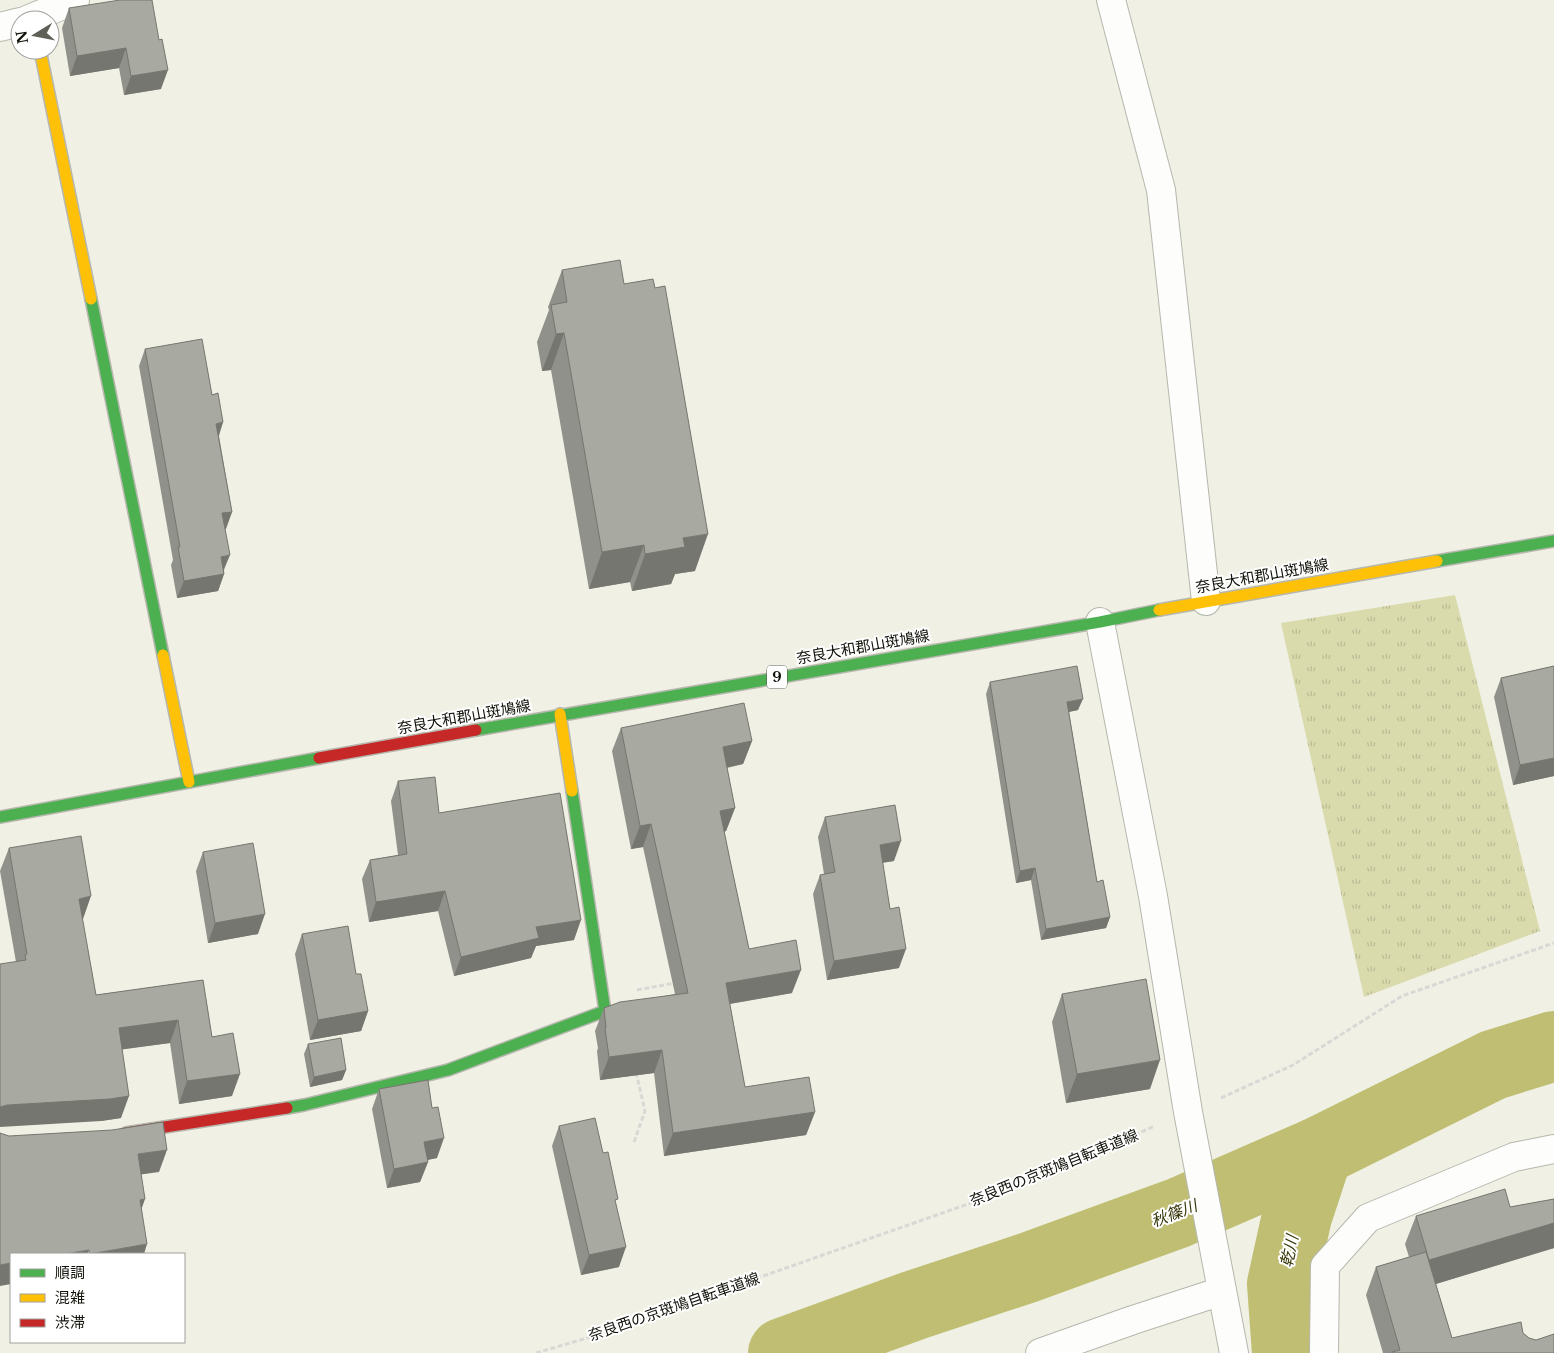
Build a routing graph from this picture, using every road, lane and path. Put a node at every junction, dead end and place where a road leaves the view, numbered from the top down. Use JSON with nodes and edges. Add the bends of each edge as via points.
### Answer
{"nodes":[{"id":1,"x":75,"y":0,"type":"edge"},
{"id":2,"x":1111,"y":0,"type":"edge"},
{"id":3,"x":52,"y":10,"type":"edge"},
{"id":4,"x":42,"y":60,"type":"edge"},
{"id":5,"x":1554,"y":541,"type":"edge"},
{"id":6,"x":1206,"y":601,"type":"junction"},
{"id":7,"x":1100,"y":622,"type":"junction"},
{"id":8,"x":560,"y":714,"type":"junction"},
{"id":9,"x":189,"y":782,"type":"junction"},
{"id":10,"x":0,"y":817,"type":"edge"},
{"id":11,"x":1554,"y":943,"type":"edge"},
{"id":12,"x":676,"y":983,"type":"dead end"},
{"id":13,"x":602,"y":996,"type":"junction"},
{"id":14,"x":635,"y":1066,"type":"edge"},
{"id":15,"x":1188,"y":1112,"type":"junction"},
{"id":16,"x":112,"y":1136,"type":"edge"},
{"id":17,"x":634,"y":1142,"type":"dead end"},
{"id":18,"x":1554,"y":1149,"type":"edge"},
{"id":19,"x":1222,"y":1291,"type":"junction"},
{"id":20,"x":536,"y":1353,"type":"edge"},
{"id":21,"x":1040,"y":1353,"type":"edge"},
{"id":22,"x":1234,"y":1353,"type":"edge"},
{"id":23,"x":1324,"y":1353,"type":"edge"}],
"edges":[{"from":1,"to":3,"type":"street"},
{"from":2,"to":6,"type":"street","via":[[1161,190]]},
{"from":4,"to":9,"type":"main road"},
{"from":5,"to":6,"type":"main road","name":"奈良大和郡山斑鳩線","number":"9"},
{"from":6,"to":7,"type":"main road","name":"奈良大和郡山斑鳩線","number":"9"},
{"from":7,"to":8,"type":"main road","name":"奈良大和郡山斑鳩線","number":"9"},
{"from":7,"to":15,"type":"street","via":[[1153,896]]},
{"from":8,"to":9,"type":"main road","name":"奈良大和郡山斑鳩線","number":"9"},
{"from":8,"to":13,"type":"main road"},
{"from":9,"to":10,"type":"main road","name":"奈良大和郡山斑鳩線","number":"9"},
{"from":11,"to":15,"type":"path","name":"奈良西の京斑鳩自転車道線","via":[[1402,996],[1293,1065]]},
{"from":12,"to":13,"type":"path"},
{"from":13,"to":16,"type":"main road","via":[[604,1010],[448,1070],[304,1105]]},
{"from":14,"to":17,"type":"path","via":[[645,1112]]},
{"from":15,"to":19,"type":"street"},
{"from":15,"to":20,"type":"path","name":"奈良西の京斑鳩自転車道線","via":[[1002,1192]]},
{"from":18,"to":23,"type":"street","via":[[1514,1157],[1368,1218],[1325,1266]]},
{"from":19,"to":21,"type":"street"},
{"from":19,"to":22,"type":"street"}]}
